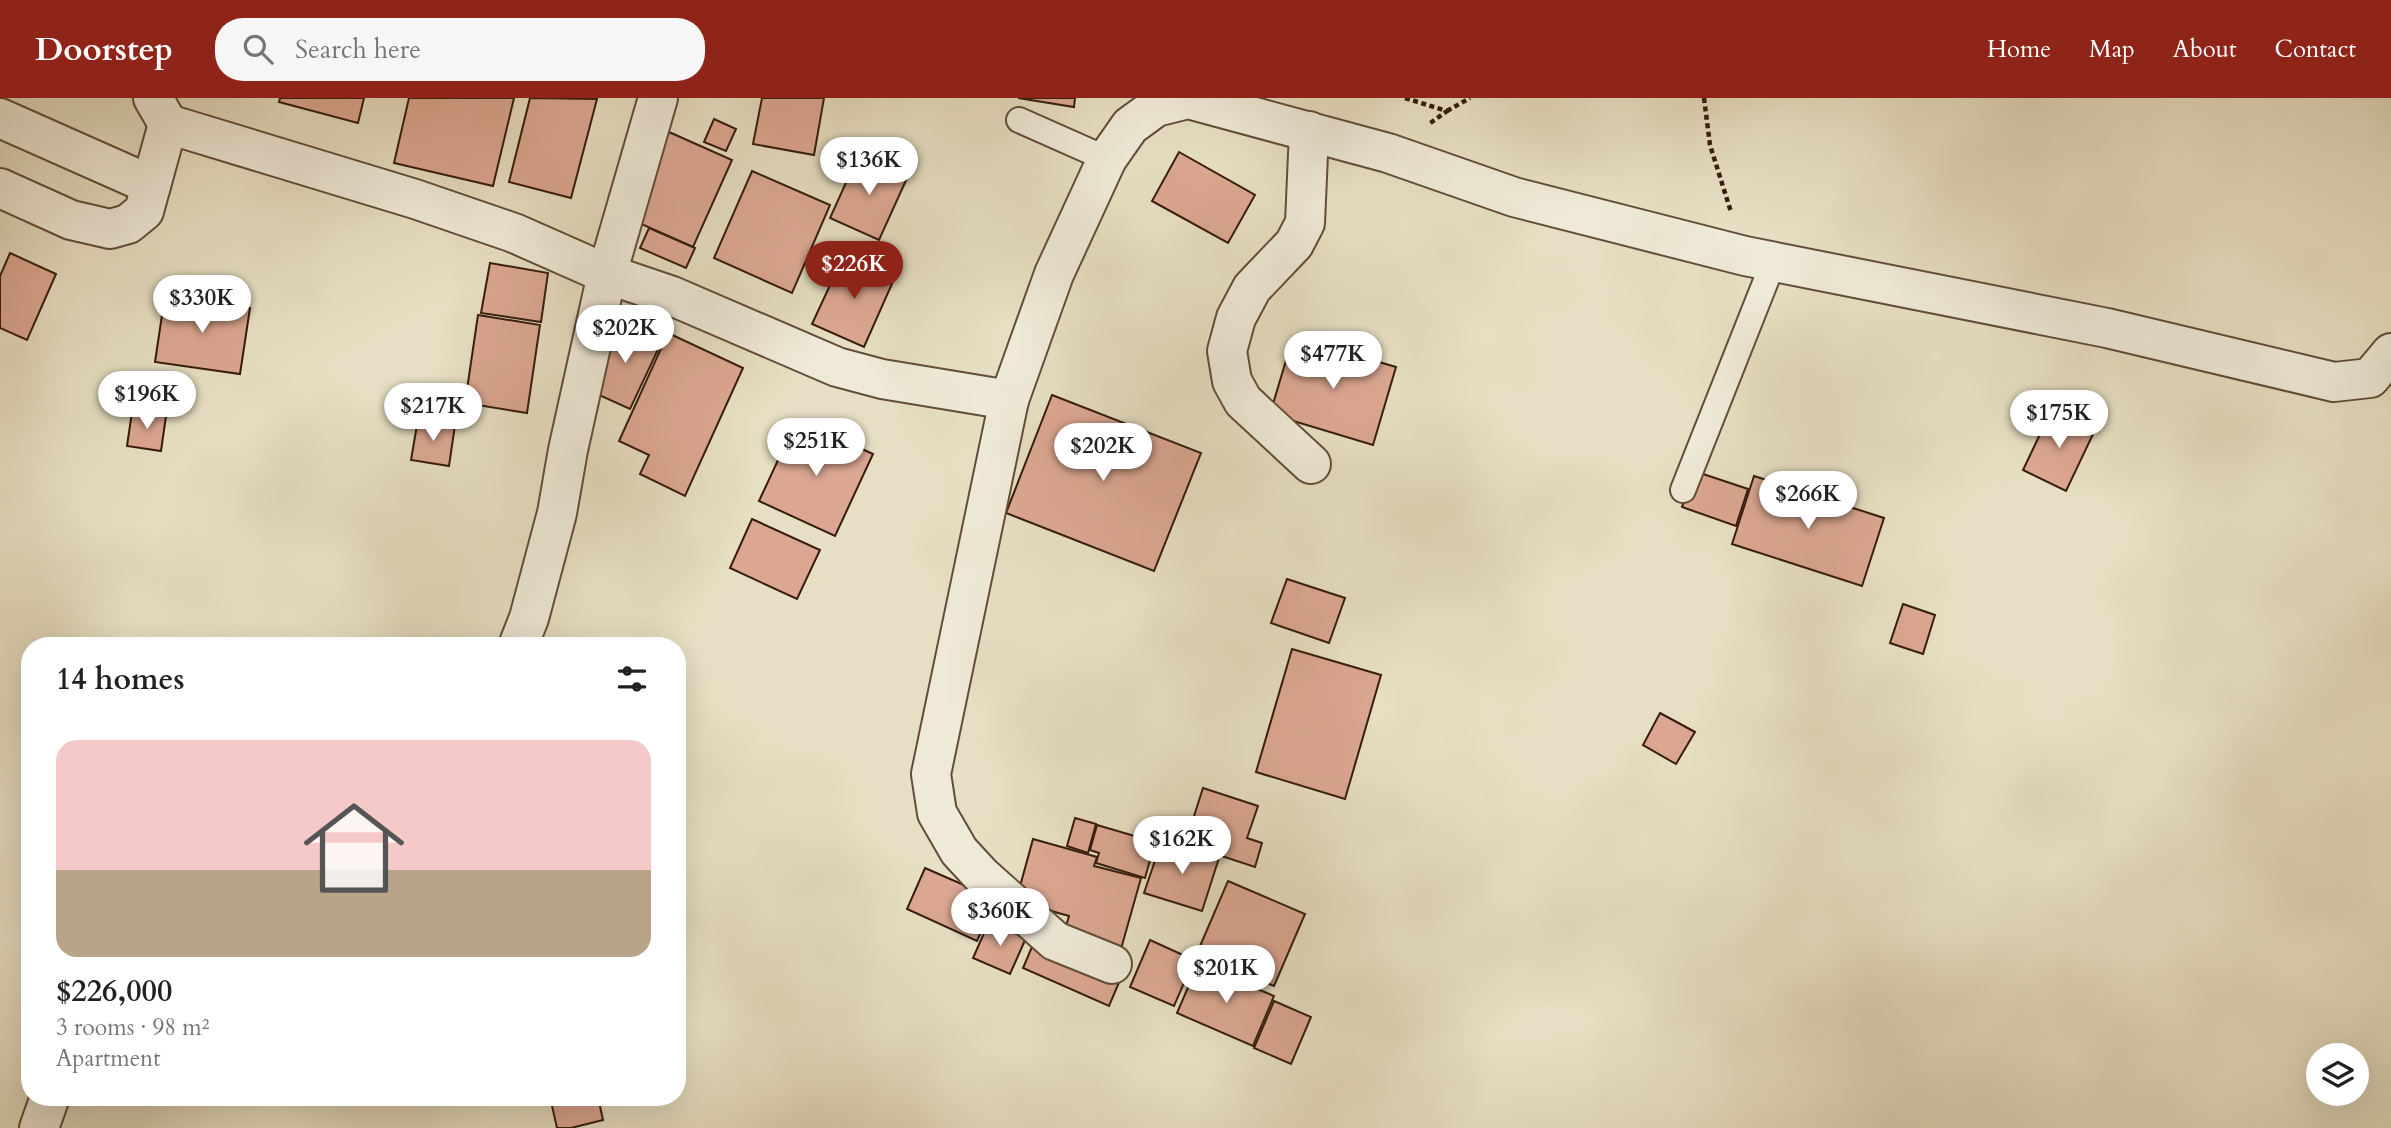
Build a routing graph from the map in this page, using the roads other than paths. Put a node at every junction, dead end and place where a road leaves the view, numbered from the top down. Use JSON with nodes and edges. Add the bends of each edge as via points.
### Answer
{"nodes":[{"id":1,"x":658,"y":98,"type":"edge"},
{"id":2,"x":160,"y":111,"type":"edge"},
{"id":3,"x":0,"y":118,"type":"edge"},
{"id":4,"x":1019,"y":120,"type":"dead end"},
{"id":5,"x":1308,"y":131,"type":"junction"},
{"id":6,"x":1107,"y":159,"type":"junction"},
{"id":7,"x":151,"y":185,"type":"junction"},
{"id":8,"x":0,"y":188,"type":"edge"},
{"id":9,"x":1759,"y":260,"type":"junction"},
{"id":10,"x":607,"y":274,"type":"junction"},
{"id":11,"x":2391,"y":353,"type":"edge"},
{"id":12,"x":1009,"y":400,"type":"junction"},
{"id":13,"x":1311,"y":464,"type":"dead end"},
{"id":14,"x":1683,"y":490,"type":"dead end"},
{"id":15,"x":522,"y":637,"type":"edge"},
{"id":16,"x":1112,"y":964,"type":"dead end"},
{"id":17,"x":47,"y":1106,"type":"edge"},
{"id":18,"x":39,"y":1128,"type":"edge"}],
"edges":[{"from":1,"to":10,"type":"street"},
{"from":2,"to":7,"type":"street"},
{"from":2,"to":10,"type":"street","via":[[514,233]]},
{"from":3,"to":7,"type":"street"},
{"from":4,"to":6,"type":"lane"},
{"from":5,"to":6,"type":"street","via":[[1188,99],[1156,107],[1130,126]]},
{"from":5,"to":9,"type":"street","via":[[1514,197]]},
{"from":5,"to":13,"type":"street","via":[[1305,223],[1294,244],[1252,288],[1236,318],[1227,351],[1232,381],[1243,401]]},
{"from":6,"to":12,"type":"street","via":[[1054,274]]},
{"from":7,"to":8,"type":"street","via":[[144,211],[128,224],[110,229],[71,220]]},
{"from":9,"to":11,"type":"street","via":[[2107,328],[2334,382],[2370,378]]},
{"from":9,"to":14,"type":"lane"},
{"from":10,"to":12,"type":"street","via":[[672,296],[837,367]]},
{"from":10,"to":15,"type":"street","via":[[557,513]]},
{"from":12,"to":16,"type":"street","via":[[931,774],[937,813],[959,851],[1055,941]]},
{"from":17,"to":18,"type":"street"}]}
